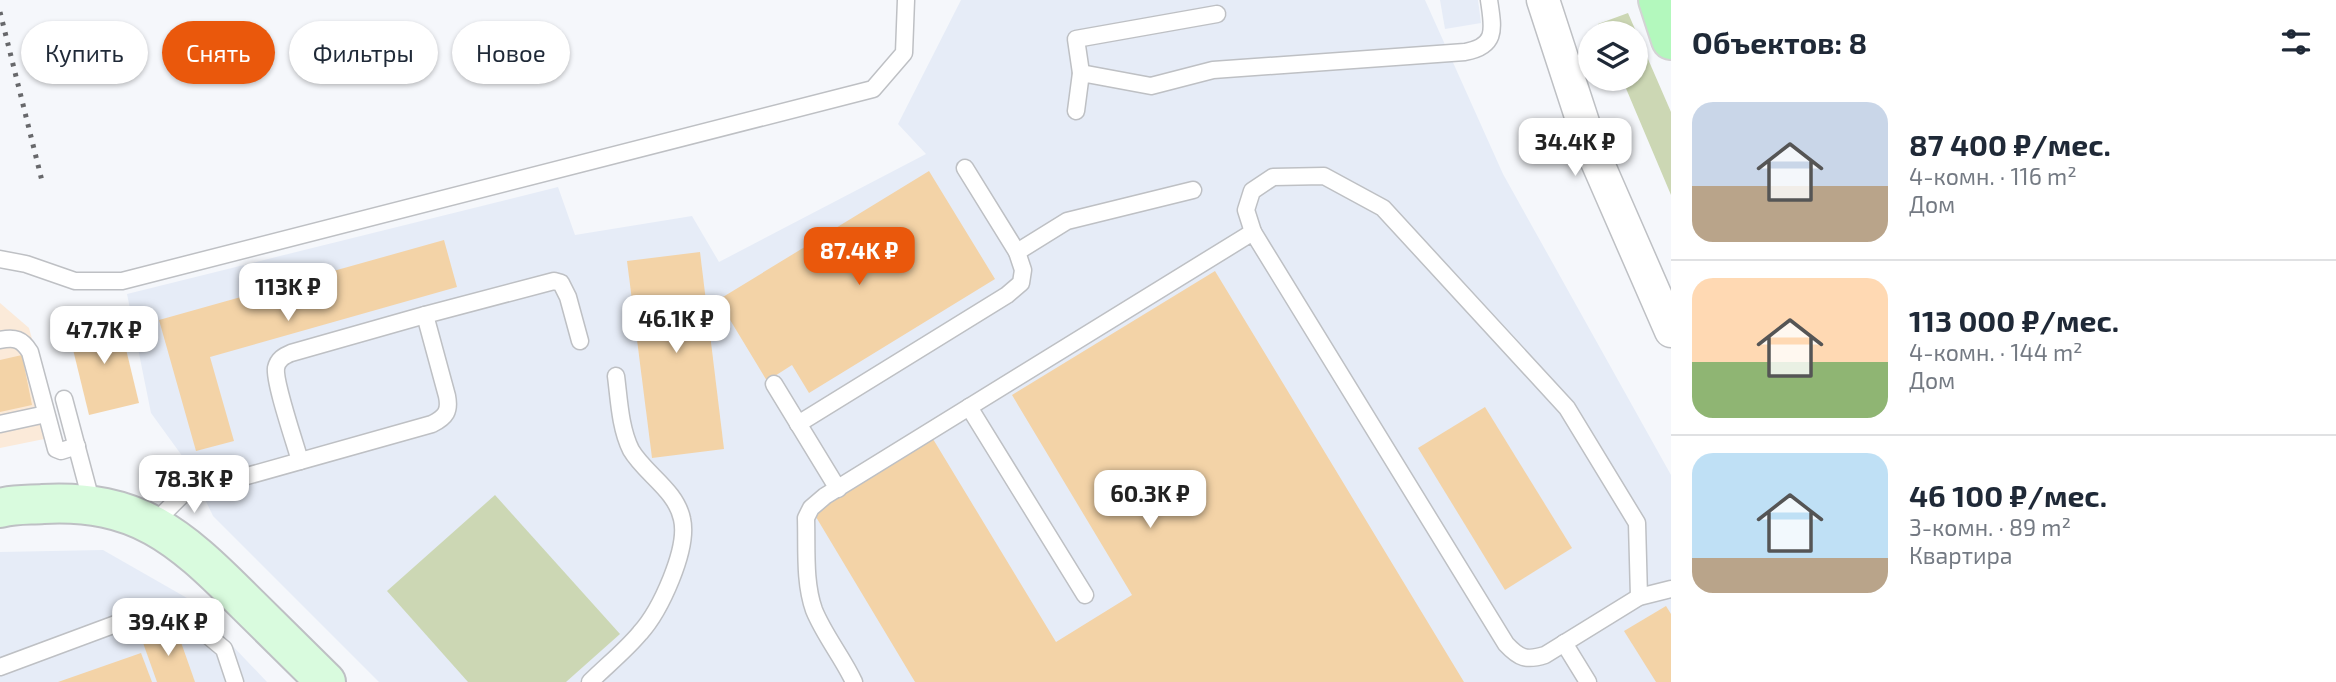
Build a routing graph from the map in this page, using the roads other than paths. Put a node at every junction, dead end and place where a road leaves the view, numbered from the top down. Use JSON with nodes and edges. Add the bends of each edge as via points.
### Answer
{"nodes":[{"id":1,"x":906,"y":0,"type":"edge"},
{"id":2,"x":1489,"y":0,"type":"edge"},
{"id":3,"x":1544,"y":0,"type":"edge"},
{"id":4,"x":1658,"y":0,"type":"edge"},
{"id":5,"x":1217,"y":14,"type":"dead end"},
{"id":6,"x":1671,"y":40,"type":"edge"},
{"id":7,"x":1081,"y":73,"type":"junction"},
{"id":8,"x":1076,"y":111,"type":"dead end"},
{"id":9,"x":965,"y":168,"type":"dead end"},
{"id":10,"x":1193,"y":190,"type":"dead end"},
{"id":11,"x":1253,"y":232,"type":"junction"},
{"id":12,"x":1017,"y":252,"type":"junction"},
{"id":13,"x":0,"y":259,"type":"edge"},
{"id":14,"x":425,"y":315,"type":"junction"},
{"id":15,"x":1671,"y":331,"type":"edge"},
{"id":16,"x":0,"y":340,"type":"edge"},
{"id":17,"x":580,"y":341,"type":"dead end"},
{"id":18,"x":616,"y":376,"type":"dead end"},
{"id":19,"x":774,"y":384,"type":"dead end"},
{"id":20,"x":64,"y":399,"type":"dead end"},
{"id":21,"x":969,"y":407,"type":"junction"},
{"id":22,"x":46,"y":415,"type":"junction"},
{"id":23,"x":798,"y":424,"type":"junction"},
{"id":24,"x":0,"y":425,"type":"edge"},
{"id":25,"x":77,"y":446,"type":"junction"},
{"id":26,"x":300,"y":461,"type":"junction"},
{"id":27,"x":838,"y":489,"type":"junction"},
{"id":28,"x":92,"y":504,"type":"junction"},
{"id":29,"x":0,"y":508,"type":"edge"},
{"id":30,"x":152,"y":525,"type":"junction"},
{"id":31,"x":1671,"y":589,"type":"edge"},
{"id":32,"x":1084,"y":595,"type":"dead end"},
{"id":33,"x":1639,"y":597,"type":"junction"},
{"id":34,"x":1564,"y":643,"type":"junction"},
{"id":35,"x":0,"y":667,"type":"edge"},
{"id":36,"x":235,"y":682,"type":"edge"},
{"id":37,"x":327,"y":682,"type":"edge"},
{"id":38,"x":590,"y":682,"type":"edge"},
{"id":39,"x":854,"y":682,"type":"edge"},
{"id":40,"x":1588,"y":682,"type":"edge"}],
"edges":[{"from":1,"to":13,"type":"lane","via":[[904,53],[873,89],[122,281],[75,281]]},
{"from":2,"to":7,"type":"lane","via":[[1493,27],[1488,42],[1479,50],[1213,70],[1150,86]]},
{"from":3,"to":15,"type":"street","via":[[1592,150]]},
{"from":4,"to":6,"type":"main road"},
{"from":5,"to":7,"type":"lane","via":[[1076,39]]},
{"from":7,"to":8,"type":"lane"},
{"from":9,"to":12,"type":"lane"},
{"from":10,"to":12,"type":"lane","via":[[1067,221]]},
{"from":11,"to":21,"type":"lane"},
{"from":11,"to":33,"type":"lane","via":[[1246,210],[1252,191],[1273,177],[1324,176],[1383,208],[1567,408],[1637,523]]},
{"from":11,"to":34,"type":"lane","via":[[1506,644],[1518,657],[1530,660]]},
{"from":12,"to":23,"type":"lane","via":[[1023,270],[1021,283],[1007,295]]},
{"from":14,"to":17,"type":"lane","via":[[554,281],[561,283],[568,297]]},
{"from":14,"to":26,"type":"lane","via":[[449,408],[444,418]]},
{"from":14,"to":26,"type":"lane","via":[[281,358],[276,368],[278,383]]},
{"from":16,"to":22,"type":"lane","via":[[12,338],[30,352]]},
{"from":18,"to":38,"type":"lane","via":[[631,450],[670,495],[682,519],[681,554],[642,632]]},
{"from":19,"to":23,"type":"lane"},
{"from":20,"to":25,"type":"lane"},
{"from":21,"to":27,"type":"lane"},
{"from":21,"to":32,"type":"lane"},
{"from":22,"to":24,"type":"lane"},
{"from":22,"to":25,"type":"lane","via":[[56,449]]},
{"from":23,"to":27,"type":"lane"},
{"from":25,"to":28,"type":"lane"},
{"from":26,"to":30,"type":"lane","via":[[183,494]]},
{"from":27,"to":39,"type":"lane","via":[[811,508],[806,518],[808,577],[815,612]]},
{"from":28,"to":29,"type":"street"},
{"from":28,"to":30,"type":"street"},
{"from":30,"to":37,"type":"street","via":[[170,533],[204,561]]},
{"from":31,"to":33,"type":"lane"},
{"from":33,"to":34,"type":"lane"},
{"from":34,"to":40,"type":"lane"},
{"from":35,"to":36,"type":"lane","via":[[161,609],[187,618],[224,649]]}]}
